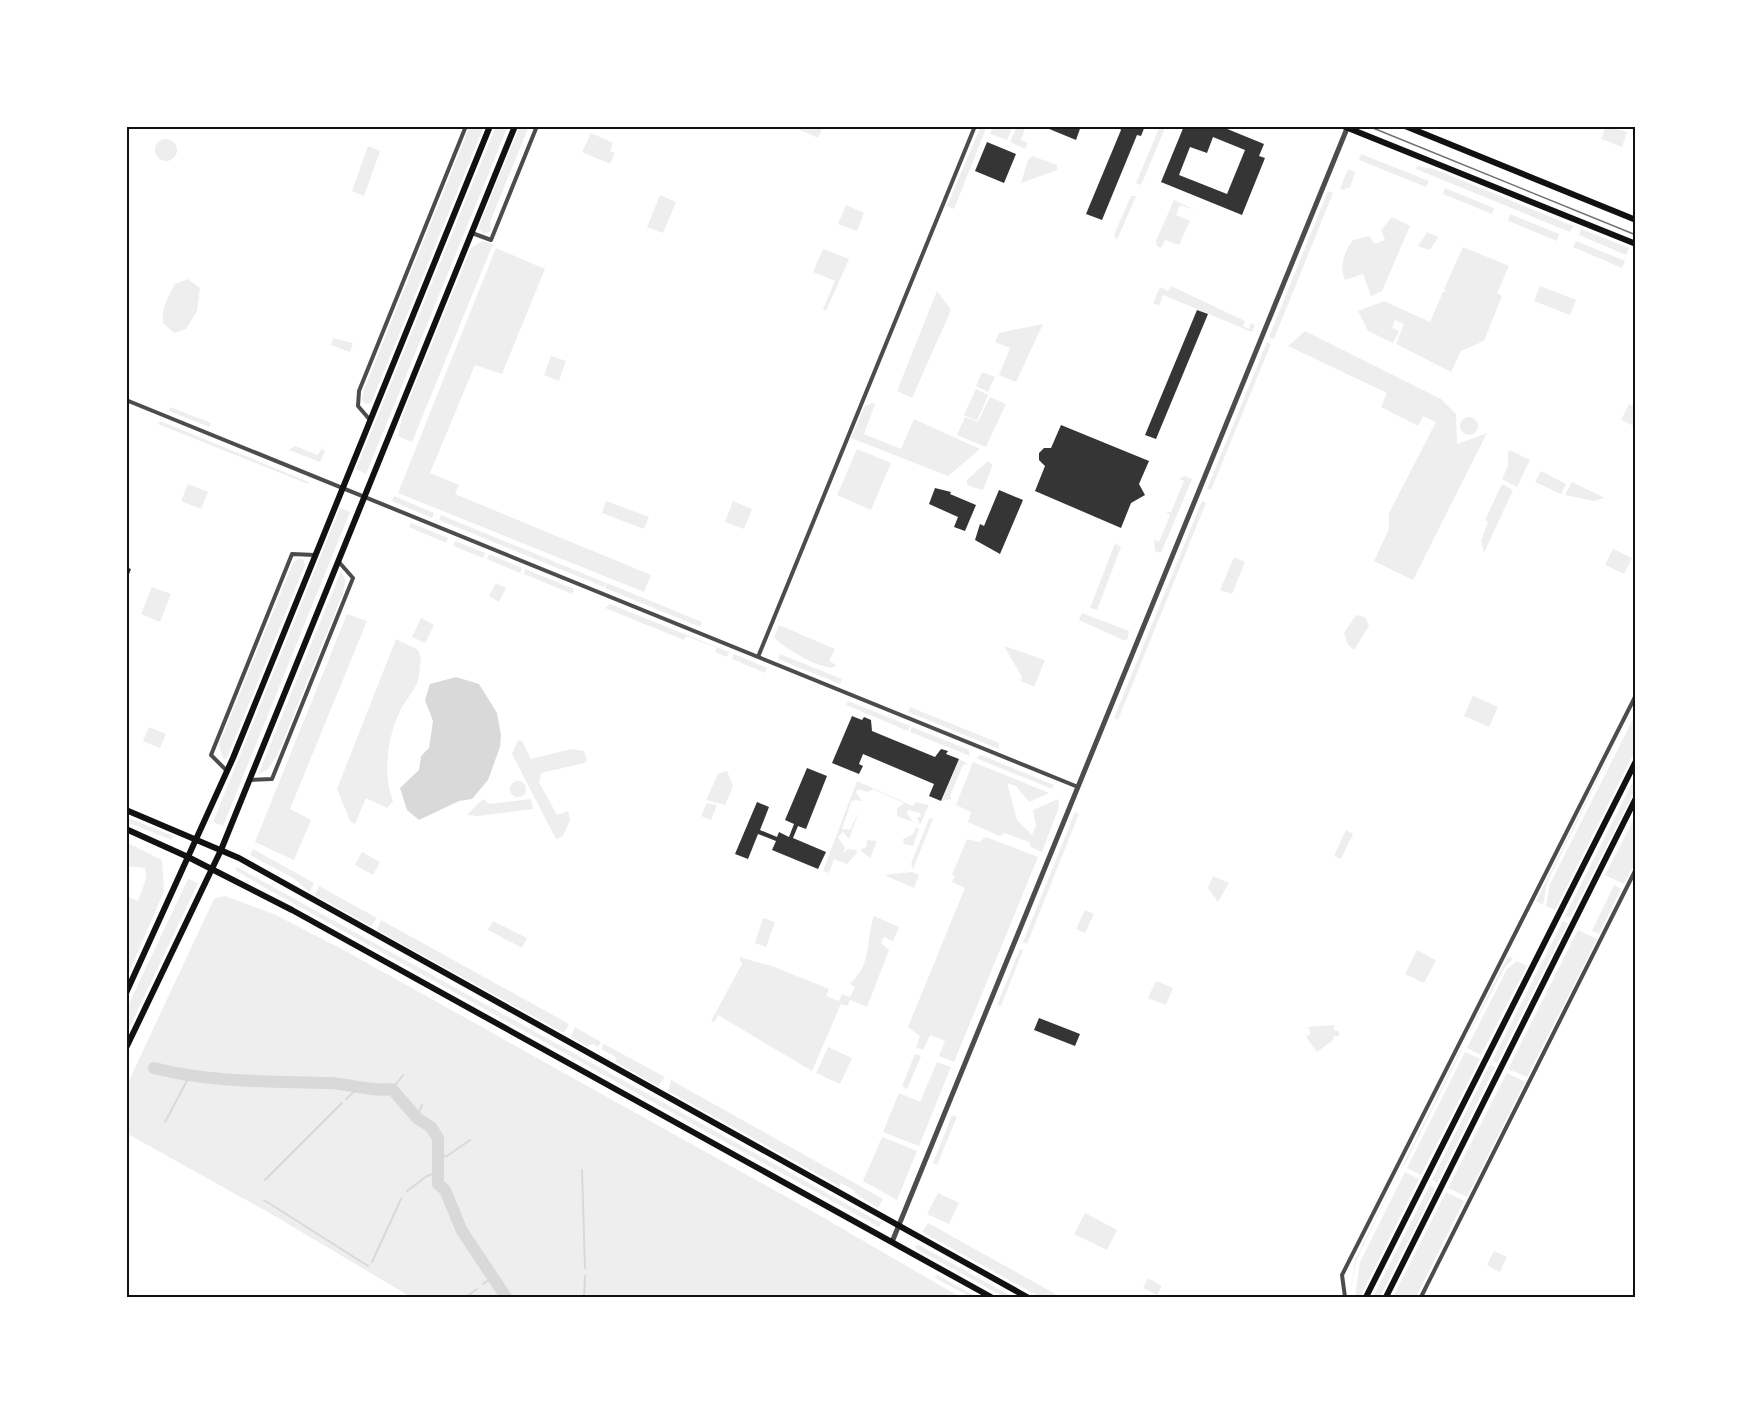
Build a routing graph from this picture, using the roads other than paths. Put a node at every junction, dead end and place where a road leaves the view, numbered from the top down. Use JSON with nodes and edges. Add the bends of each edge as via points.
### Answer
{"nodes":[{"id":1,"x":466,"y":126,"type":"edge"},
{"id":2,"x":490,"y":126,"type":"edge"},
{"id":3,"x":515,"y":126,"type":"edge"},
{"id":4,"x":537,"y":126,"type":"edge"},
{"id":5,"x":975,"y":126,"type":"edge"},
{"id":6,"x":1346,"y":126,"type":"edge"},
{"id":7,"x":1405,"y":126,"type":"edge"},
{"id":8,"x":1636,"y":220,"type":"edge"},
{"id":9,"x":472,"y":232,"type":"junction"},
{"id":10,"x":1636,"y":244,"type":"edge"},
{"id":11,"x":126,"y":400,"type":"edge"},
{"id":12,"x":370,"y":420,"type":"junction"},
{"id":13,"x":342,"y":488,"type":"junction"},
{"id":14,"x":363,"y":496,"type":"junction"},
{"id":15,"x":315,"y":555,"type":"junction"},
{"id":16,"x":337,"y":560,"type":"junction"},
{"id":17,"x":758,"y":657,"type":"junction"},
{"id":18,"x":1636,"y":695,"type":"edge"},
{"id":19,"x":1636,"y":761,"type":"edge"},
{"id":20,"x":227,"y":771,"type":"junction"},
{"id":21,"x":248,"y":780,"type":"junction"},
{"id":22,"x":1078,"y":787,"type":"junction"},
{"id":23,"x":1636,"y":798,"type":"edge"},
{"id":24,"x":126,"y":810,"type":"edge"},
{"id":25,"x":126,"y":829,"type":"edge"},
{"id":26,"x":197,"y":839,"type":"junction"},
{"id":27,"x":221,"y":850,"type":"junction"},
{"id":28,"x":189,"y":857,"type":"junction"},
{"id":29,"x":212,"y":868,"type":"junction"},
{"id":30,"x":1636,"y":869,"type":"edge"},
{"id":31,"x":126,"y":993,"type":"edge"},
{"id":32,"x":126,"y":1048,"type":"edge"},
{"id":33,"x":900,"y":1227,"type":"junction"},
{"id":34,"x":892,"y":1242,"type":"junction"},
{"id":35,"x":992,"y":1297,"type":"edge"},
{"id":36,"x":1027,"y":1297,"type":"edge"},
{"id":37,"x":1345,"y":1297,"type":"edge"},
{"id":38,"x":1366,"y":1297,"type":"edge"},
{"id":39,"x":1386,"y":1297,"type":"edge"},
{"id":40,"x":1421,"y":1297,"type":"edge"}],
"edges":[{"from":1,"to":12,"type":"street","via":[[359,391],[358,406]]},
{"from":2,"to":12,"type":"main road"},
{"from":3,"to":9,"type":"main road"},
{"from":4,"to":9,"type":"street","via":[[490,240]]},
{"from":5,"to":17,"type":"street"},
{"from":6,"to":10,"type":"main road"},
{"from":6,"to":22,"type":"street"},
{"from":7,"to":8,"type":"main road"},
{"from":9,"to":14,"type":"main road"},
{"from":11,"to":13,"type":"street"},
{"from":12,"to":13,"type":"main road"},
{"from":13,"to":14,"type":"street"},
{"from":13,"to":15,"type":"main road"},
{"from":14,"to":16,"type":"main road"},
{"from":14,"to":17,"type":"street"},
{"from":15,"to":20,"type":"main road"},
{"from":15,"to":20,"type":"street","via":[[292,554],[212,755]]},
{"from":16,"to":21,"type":"main road"},
{"from":16,"to":21,"type":"street","via":[[353,578],[294,726],[272,779]]},
{"from":17,"to":22,"type":"street"},
{"from":18,"to":37,"type":"street","via":[[1342,1275]]},
{"from":19,"to":38,"type":"main road"},
{"from":20,"to":26,"type":"main road"},
{"from":21,"to":27,"type":"main road"},
{"from":22,"to":33,"type":"street"},
{"from":23,"to":39,"type":"main road"},
{"from":24,"to":26,"type":"main road"},
{"from":25,"to":28,"type":"main road"},
{"from":26,"to":27,"type":"main road"},
{"from":26,"to":28,"type":"main road"},
{"from":27,"to":29,"type":"main road"},
{"from":27,"to":33,"type":"main road"},
{"from":28,"to":29,"type":"main road"},
{"from":28,"to":31,"type":"main road"},
{"from":29,"to":32,"type":"main road"},
{"from":29,"to":34,"type":"main road"},
{"from":30,"to":40,"type":"street"},
{"from":33,"to":34,"type":"street"},
{"from":33,"to":36,"type":"main road"},
{"from":34,"to":35,"type":"main road"}]}
